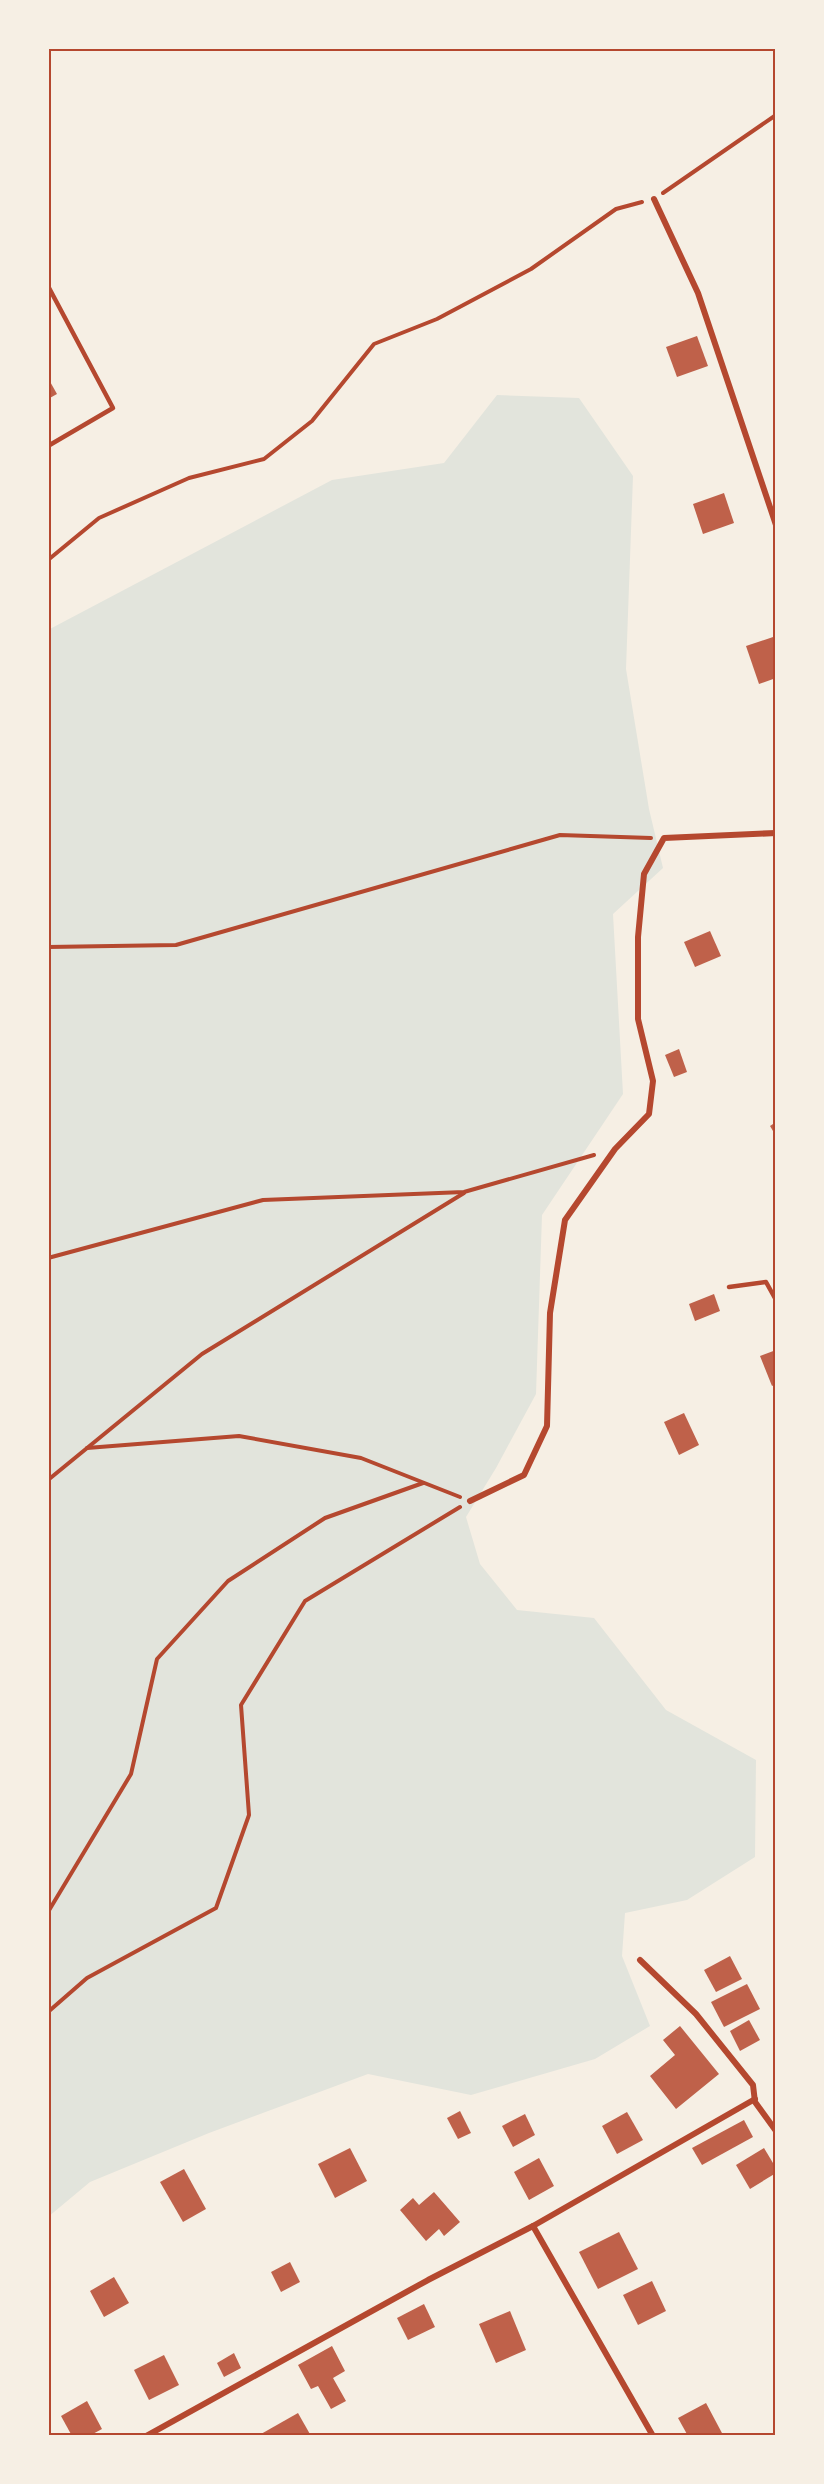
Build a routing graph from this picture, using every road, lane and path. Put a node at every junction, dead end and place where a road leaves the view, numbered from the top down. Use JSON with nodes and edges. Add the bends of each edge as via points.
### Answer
{"nodes":[{"id":1,"x":776,"y":115,"type":"edge"},
{"id":2,"x":654,"y":199,"type":"junction"},
{"id":3,"x":48,"y":286,"type":"edge"},
{"id":4,"x":48,"y":446,"type":"edge"},
{"id":5,"x":776,"y":525,"type":"edge"},
{"id":6,"x":48,"y":560,"type":"edge"},
{"id":7,"x":776,"y":833,"type":"edge"},
{"id":8,"x":664,"y":838,"type":"junction"},
{"id":9,"x":48,"y":947,"type":"edge"},
{"id":10,"x":615,"y":1149,"type":"junction"},
{"id":11,"x":464,"y":1192,"type":"junction"},
{"id":12,"x":48,"y":1258,"type":"edge"},
{"id":13,"x":729,"y":1287,"type":"dead end"},
{"id":14,"x":776,"y":1300,"type":"edge"},
{"id":15,"x":87,"y":1448,"type":"junction"},
{"id":16,"x":48,"y":1480,"type":"edge"},
{"id":17,"x":423,"y":1483,"type":"junction"},
{"id":18,"x":470,"y":1501,"type":"junction"},
{"id":19,"x":48,"y":1912,"type":"edge"},
{"id":20,"x":640,"y":1960,"type":"dead end"},
{"id":21,"x":48,"y":2012,"type":"edge"},
{"id":22,"x":755,"y":2099,"type":"junction"},
{"id":23,"x":776,"y":2132,"type":"edge"},
{"id":24,"x":533,"y":2226,"type":"junction"},
{"id":25,"x":146,"y":2436,"type":"edge"},
{"id":26,"x":653,"y":2436,"type":"edge"}],
"edges":[{"from":1,"to":2,"type":"path"},
{"from":2,"to":5,"type":"street","via":[[698,293]]},
{"from":2,"to":6,"type":"path","via":[[616,209],[531,269],[437,319],[374,344],[312,421],[264,459],[189,478],[99,518]]},
{"from":3,"to":4,"type":"lane","via":[[114,408]]},
{"from":7,"to":8,"type":"street"},
{"from":8,"to":9,"type":"path","via":[[560,835],[176,945]]},
{"from":8,"to":10,"type":"street","via":[[644,874],[639,937],[638,1020],[653,1081],[649,1114]]},
{"from":10,"to":11,"type":"path"},
{"from":10,"to":18,"type":"street","via":[[565,1220],[550,1313],[547,1426],[524,1475]]},
{"from":11,"to":12,"type":"path","via":[[263,1200]]},
{"from":11,"to":15,"type":"path","via":[[202,1354]]},
{"from":13,"to":14,"type":"lane","via":[[766,1282]]},
{"from":15,"to":16,"type":"path"},
{"from":15,"to":17,"type":"path","via":[[239,1436],[361,1458]]},
{"from":17,"to":18,"type":"path"},
{"from":17,"to":19,"type":"path","via":[[324,1518],[228,1581],[157,1659],[131,1774]]},
{"from":18,"to":21,"type":"path","via":[[305,1601],[241,1705],[249,1815],[216,1908],[87,1978]]},
{"from":20,"to":22,"type":"street","via":[[696,2014],[753,2085]]},
{"from":22,"to":23,"type":"street"},
{"from":22,"to":24,"type":"street"},
{"from":24,"to":25,"type":"street"},
{"from":24,"to":26,"type":"street"}]}
